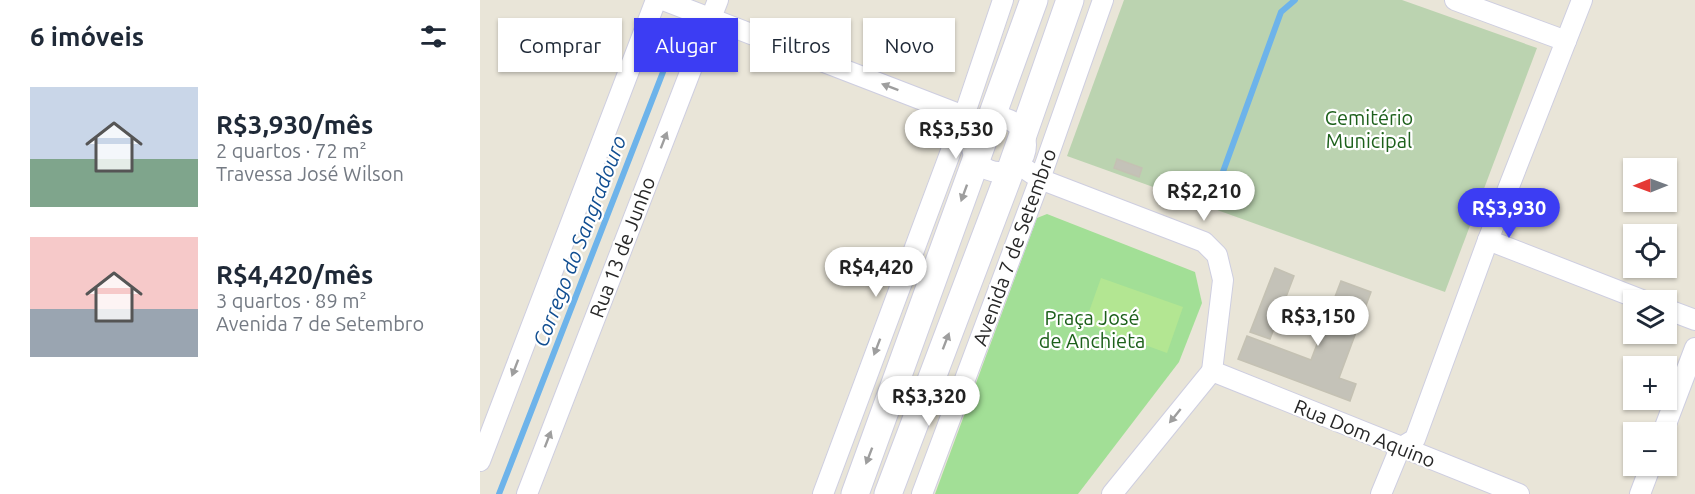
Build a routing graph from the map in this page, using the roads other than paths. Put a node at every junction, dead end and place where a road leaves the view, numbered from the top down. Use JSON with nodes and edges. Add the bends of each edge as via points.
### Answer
{"nodes":[{"id":1,"x":656,"y":0,"type":"edge"},
{"id":2,"x":663,"y":0,"type":"edge"},
{"id":3,"x":718,"y":0,"type":"edge"},
{"id":4,"x":1003,"y":0,"type":"edge"},
{"id":5,"x":1034,"y":0,"type":"edge"},
{"id":6,"x":1070,"y":0,"type":"edge"},
{"id":7,"x":1103,"y":0,"type":"edge"},
{"id":8,"x":1455,"y":0,"type":"edge"},
{"id":9,"x":1582,"y":0,"type":"edge"},
{"id":10,"x":708,"y":18,"type":"edge"},
{"id":11,"x":710,"y":18,"type":"edge"},
{"id":12,"x":738,"y":30,"type":"edge"},
{"id":13,"x":1566,"y":40,"type":"junction"},
{"id":14,"x":690,"y":72,"type":"edge"},
{"id":15,"x":978,"y":121,"type":"junction"},
{"id":16,"x":1023,"y":131,"type":"junction"},
{"id":17,"x":976,"y":159,"type":"junction"},
{"id":18,"x":1014,"y":166,"type":"junction"},
{"id":19,"x":1040,"y":179,"type":"junction"},
{"id":20,"x":1488,"y":240,"type":"junction"},
{"id":21,"x":1623,"y":293,"type":"edge"},
{"id":22,"x":1677,"y":313,"type":"edge"},
{"id":23,"x":1695,"y":320,"type":"edge"},
{"id":24,"x":1695,"y":348,"type":"edge"},
{"id":25,"x":1212,"y":371,"type":"junction"},
{"id":26,"x":864,"y":383,"type":"junction"},
{"id":27,"x":893,"y":393,"type":"junction"},
{"id":28,"x":922,"y":404,"type":"junction"},
{"id":29,"x":951,"y":416,"type":"junction"},
{"id":30,"x":1667,"y":422,"type":"edge"},
{"id":31,"x":1400,"y":448,"type":"junction"},
{"id":32,"x":480,"y":461,"type":"edge"},
{"id":33,"x":1647,"y":476,"type":"edge"},
{"id":34,"x":527,"y":494,"type":"edge"},
{"id":35,"x":823,"y":494,"type":"edge"},
{"id":36,"x":855,"y":494,"type":"edge"},
{"id":37,"x":888,"y":494,"type":"edge"},
{"id":38,"x":922,"y":494,"type":"edge"},
{"id":39,"x":1112,"y":494,"type":"edge"},
{"id":40,"x":1382,"y":494,"type":"edge"},
{"id":41,"x":1519,"y":494,"type":"edge"},
{"id":42,"x":1640,"y":494,"type":"edge"}],
"edges":[{"from":1,"to":32,"type":"street","one_way":true},
{"from":2,"to":10,"type":"street"},
{"from":3,"to":11,"type":"street","name":"Rua 13 de Junho"},
{"from":4,"to":15,"type":"street"},
{"from":5,"to":15,"type":"main road"},
{"from":6,"to":16,"type":"main road","name":"Avenida 7 de Setembro"},
{"from":7,"to":19,"type":"street","name":"Avenida 7 de Setembro"},
{"from":8,"to":13,"type":"street"},
{"from":9,"to":13,"type":"street"},
{"from":15,"to":12,"type":"street","one_way":true},
{"from":13,"to":20,"type":"street"},
{"from":34,"to":14,"type":"street","name":"Rua 13 de Junho","one_way":true},
{"from":15,"to":16,"type":"street","via":[[1005,118]]},
{"from":15,"to":17,"type":"main road"},
{"from":15,"to":26,"type":"street","one_way":true},
{"from":16,"to":18,"type":"main road","name":"Avenida 7 de Setembro"},
{"from":17,"to":18,"type":"street","via":[[988,169],[1003,171]]},
{"from":17,"to":27,"type":"main road","one_way":true},
{"from":18,"to":19,"type":"street"},
{"from":28,"to":18,"type":"main road","name":"Avenida 7 de Setembro","one_way":true},
{"from":19,"to":25,"type":"street","via":[[1204,242],[1217,255],[1223,280]]},
{"from":19,"to":29,"type":"street","name":"Avenida 7 de Setembro"},
{"from":20,"to":21,"type":"street"},
{"from":20,"to":31,"type":"street","via":[[1415,439]]},
{"from":22,"to":23,"type":"street"},
{"from":24,"to":30,"type":"street"},
{"from":25,"to":31,"type":"street","name":"Rua Dom Aquino"},
{"from":25,"to":39,"type":"street","one_way":true},
{"from":26,"to":27,"type":"street"},
{"from":26,"to":35,"type":"street"},
{"from":27,"to":36,"type":"main road","one_way":true},
{"from":28,"to":29,"type":"street"},
{"from":28,"to":37,"type":"main road","name":"Avenida 7 de Setembro"},
{"from":29,"to":38,"type":"street","name":"Avenida 7 de Setembro"},
{"from":31,"to":40,"type":"street"},
{"from":31,"to":41,"type":"street","name":"Rua Dom Aquino"},
{"from":33,"to":42,"type":"street"}]}
